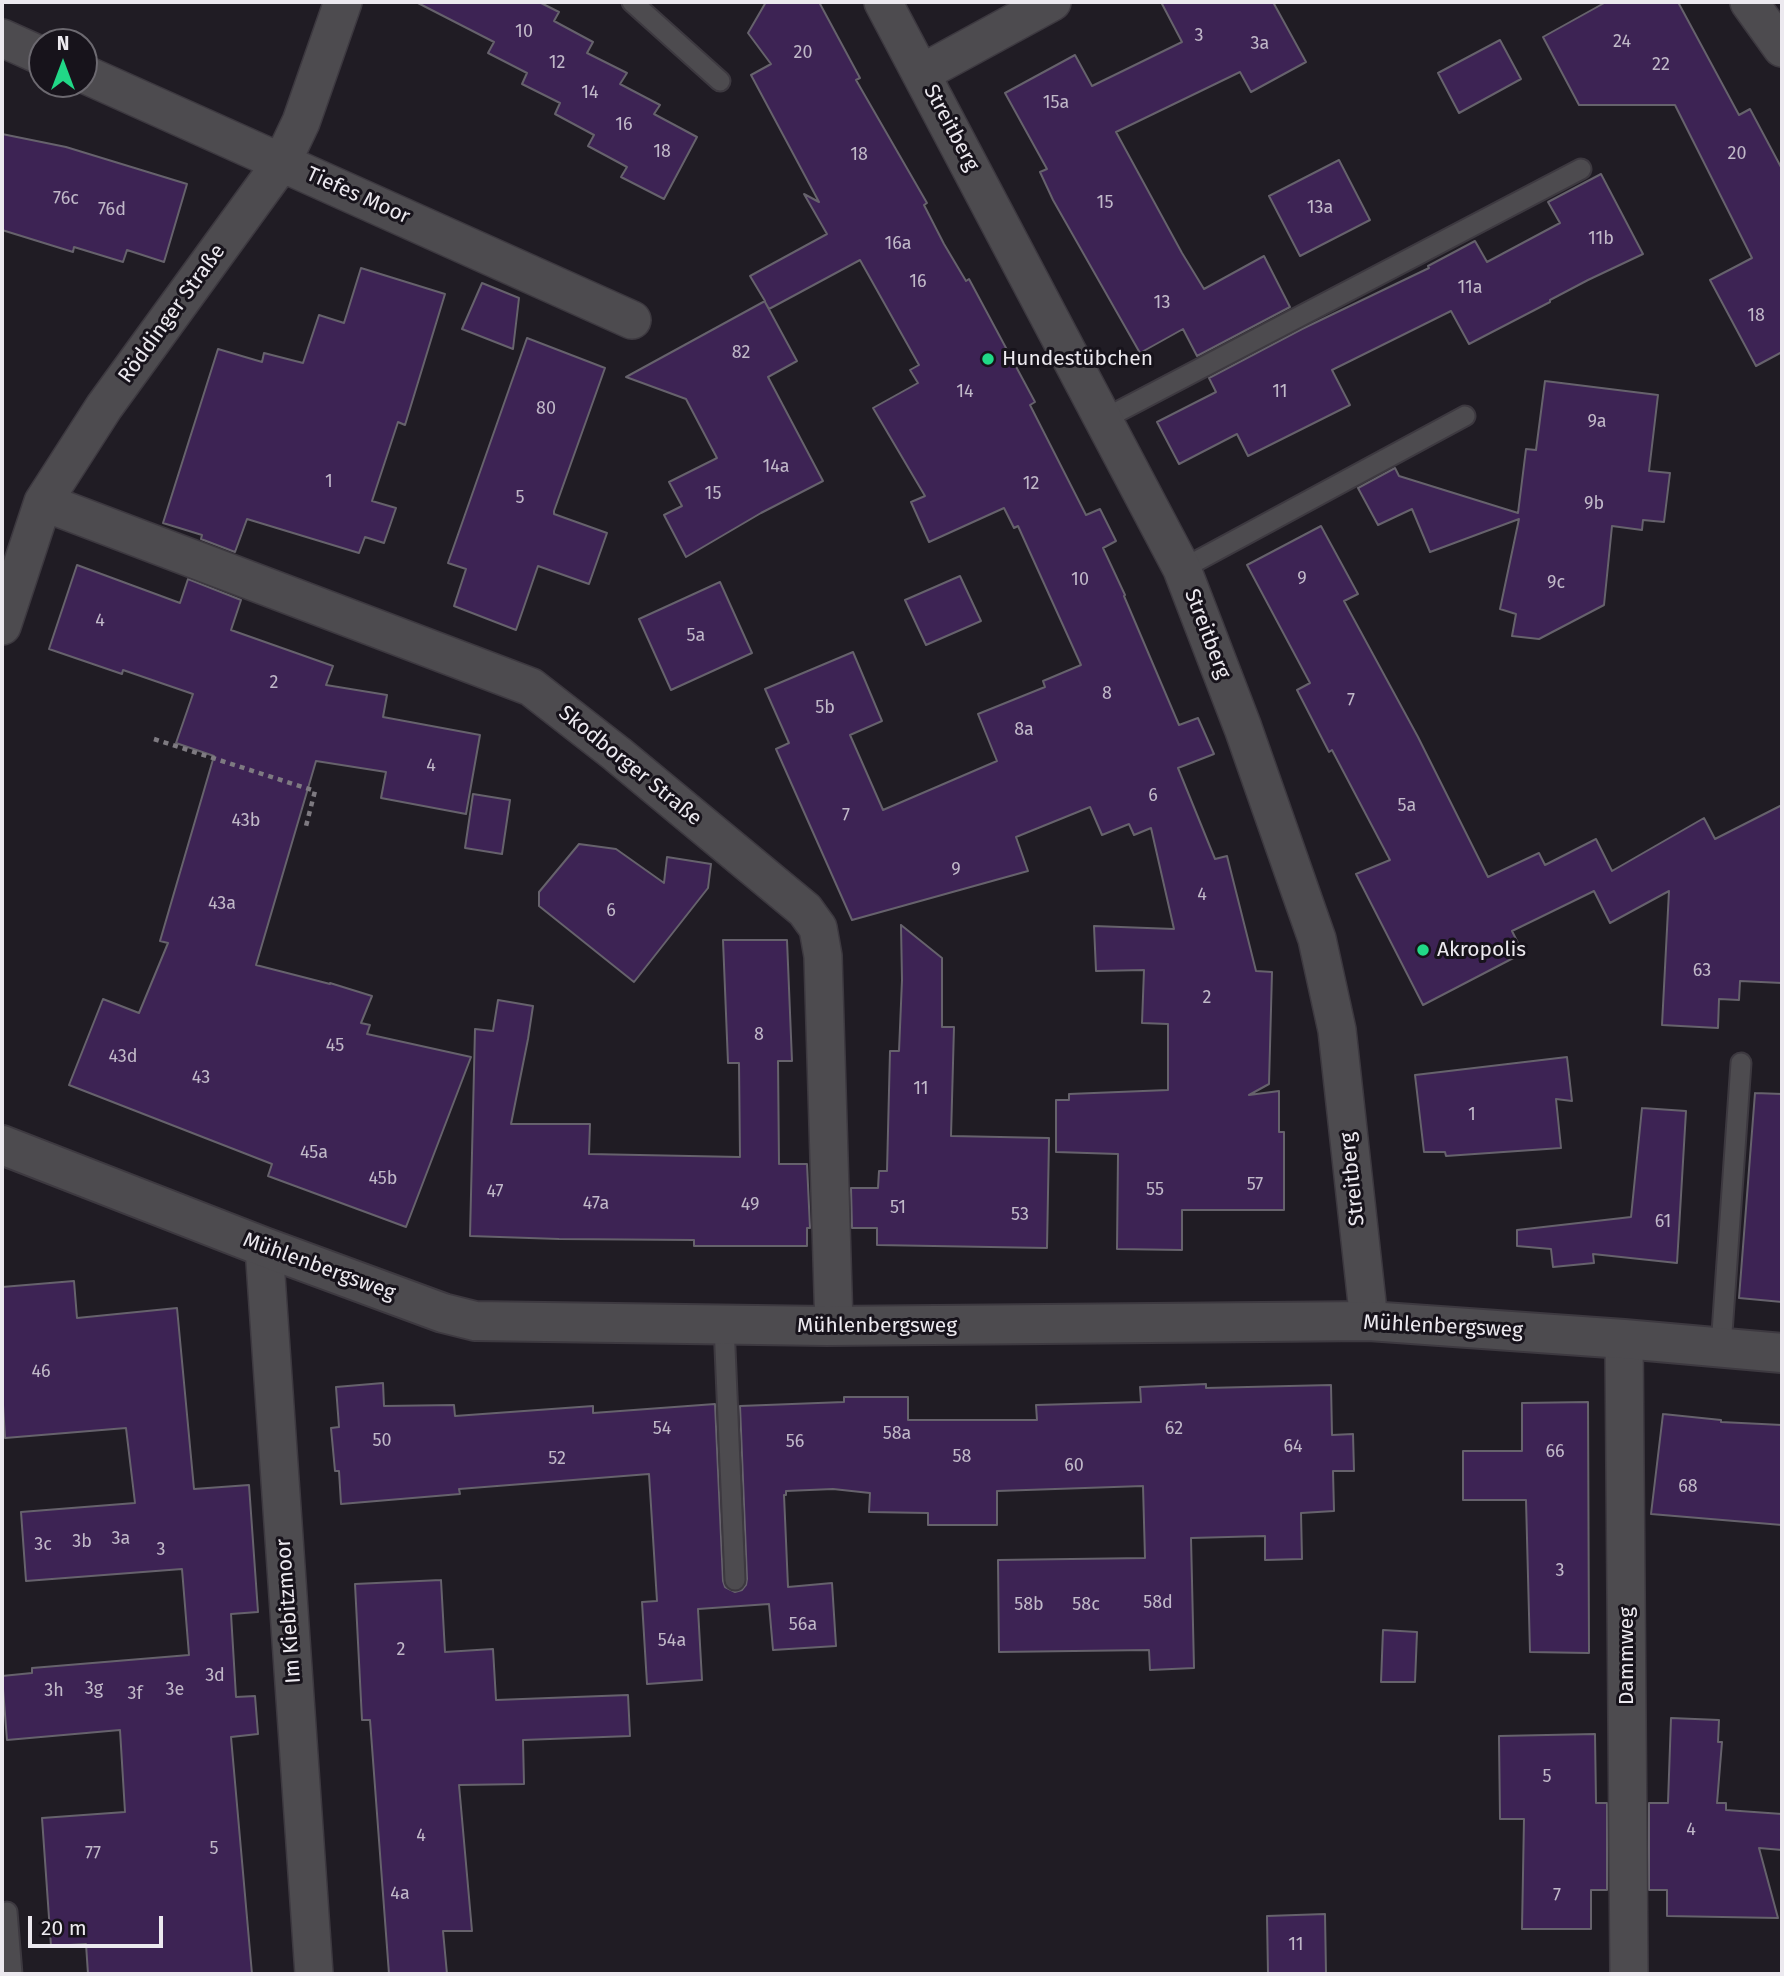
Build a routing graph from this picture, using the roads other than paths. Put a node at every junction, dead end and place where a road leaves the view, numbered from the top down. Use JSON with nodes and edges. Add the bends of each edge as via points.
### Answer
{"nodes":[{"id":1,"x":343,"y":2,"type":"edge"},
{"id":2,"x":632,"y":2,"type":"edge"},
{"id":3,"x":883,"y":2,"type":"edge"},
{"id":4,"x":1052,"y":2,"type":"edge"},
{"id":5,"x":1749,"y":2,"type":"edge"},
{"id":6,"x":2,"y":38,"type":"edge"},
{"id":7,"x":1782,"y":48,"type":"edge"},
{"id":8,"x":28,"y":50,"type":"edge"},
{"id":9,"x":922,"y":73,"type":"junction"},
{"id":10,"x":98,"y":80,"type":"edge"},
{"id":11,"x":720,"y":81,"type":"dead end"},
{"id":12,"x":282,"y":162,"type":"junction"},
{"id":13,"x":1581,"y":169,"type":"dead end"},
{"id":14,"x":632,"y":320,"type":"dead end"},
{"id":15,"x":1465,"y":416,"type":"dead end"},
{"id":16,"x":1104,"y":419,"type":"junction"},
{"id":17,"x":44,"y":502,"type":"junction"},
{"id":18,"x":1182,"y":569,"type":"junction"},
{"id":19,"x":2,"y":626,"type":"edge"},
{"id":20,"x":1741,"y":1063,"type":"dead end"},
{"id":21,"x":2,"y":1145,"type":"edge"},
{"id":22,"x":264,"y":1247,"type":"junction"},
{"id":23,"x":1369,"y":1321,"type":"junction"},
{"id":24,"x":724,"y":1325,"type":"junction"},
{"id":25,"x":834,"y":1326,"type":"junction"},
{"id":26,"x":1624,"y":1339,"type":"junction"},
{"id":27,"x":1721,"y":1347,"type":"junction"},
{"id":28,"x":1782,"y":1353,"type":"edge"},
{"id":29,"x":735,"y":1580,"type":"dead end"},
{"id":30,"x":7,"y":1912,"type":"dead end"},
{"id":31,"x":12,"y":1974,"type":"edge"},
{"id":32,"x":314,"y":1974,"type":"edge"},
{"id":33,"x":1629,"y":1974,"type":"edge"}],
"edges":[{"from":1,"to":12,"type":"street","name":"Röddinger Straße","via":[[301,122]]},
{"from":2,"to":11,"type":"lane"},
{"from":3,"to":9,"type":"street","name":"Streitberg"},
{"from":4,"to":9,"type":"street"},
{"from":5,"to":7,"type":"street"},
{"from":6,"to":8,"type":"street"},
{"from":9,"to":16,"type":"street","name":"Streitberg"},
{"from":10,"to":12,"type":"street","name":"Tiefes Moor"},
{"from":12,"to":14,"type":"street","name":"Tiefes Moor"},
{"from":12,"to":17,"type":"street","name":"Röddinger Straße","via":[[104,407]]},
{"from":13,"to":16,"type":"lane"},
{"from":15,"to":18,"type":"lane"},
{"from":16,"to":18,"type":"street","name":"Streitberg"},
{"from":17,"to":19,"type":"street","name":"Röddinger Straße"},
{"from":17,"to":25,"type":"street","name":"Skodborger Straße","via":[[531,687],[805,911],[818,928],[823,956]]},
{"from":18,"to":23,"type":"street","name":"Streitberg","via":[[1317,939],[1336,1030]]},
{"from":20,"to":27,"type":"lane"},
{"from":21,"to":22,"type":"street","name":"Mühlenbergsweg"},
{"from":22,"to":24,"type":"street","name":"Mühlenbergsweg","via":[[475,1321]]},
{"from":22,"to":32,"type":"street","name":"Im Kiebitzmoor"},
{"from":23,"to":25,"type":"street","name":"Mühlenbergsweg"},
{"from":23,"to":26,"type":"street","name":"Mühlenbergsweg"},
{"from":24,"to":25,"type":"street","name":"Mühlenbergsweg"},
{"from":24,"to":29,"type":"lane"},
{"from":26,"to":27,"type":"street","name":"Mühlenbergsweg"},
{"from":26,"to":33,"type":"street","name":"Dammweg"},
{"from":27,"to":28,"type":"street","name":"Mühlenbergsweg"},
{"from":30,"to":31,"type":"lane"}]}
